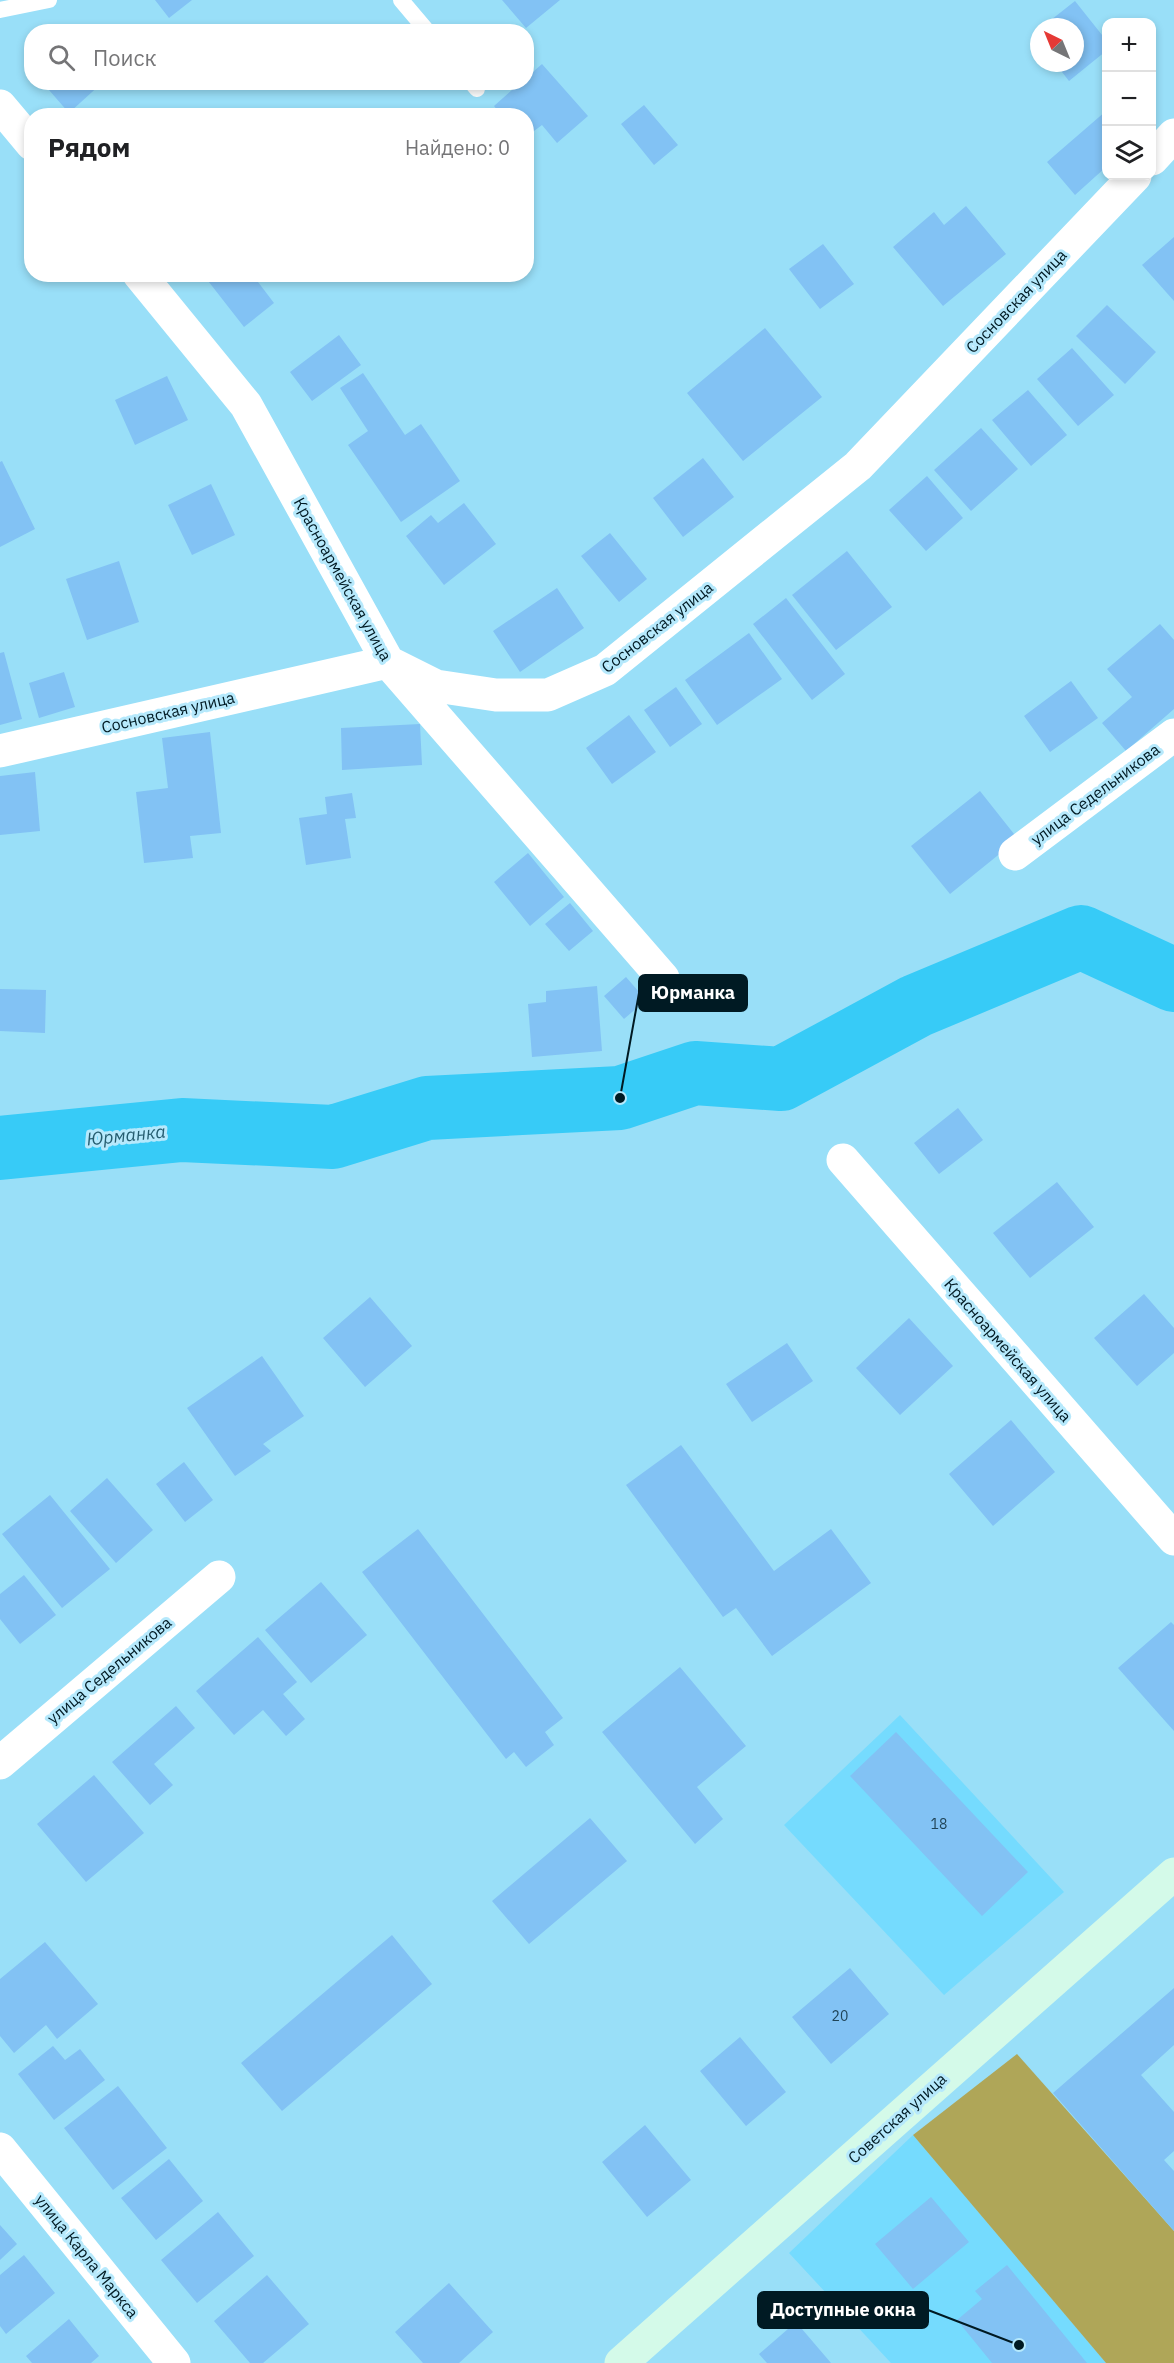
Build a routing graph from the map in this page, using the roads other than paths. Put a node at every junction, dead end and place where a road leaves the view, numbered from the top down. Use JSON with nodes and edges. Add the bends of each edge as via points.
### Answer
{"nodes":[{"id":1,"x":49,"y":0,"type":"edge"},
{"id":2,"x":401,"y":0,"type":"edge"},
{"id":3,"x":0,"y":10,"type":"edge"},
{"id":4,"x":421,"y":24,"type":"edge"},
{"id":5,"x":0,"y":106,"type":"edge"},
{"id":6,"x":24,"y":134,"type":"edge"},
{"id":7,"x":1174,"y":135,"type":"edge"},
{"id":8,"x":1156,"y":155,"type":"edge"},
{"id":9,"x":1131,"y":180,"type":"edge"},
{"id":10,"x":146,"y":282,"type":"edge"},
{"id":11,"x":388,"y":662,"type":"junction"},
{"id":12,"x":1174,"y":735,"type":"edge"},
{"id":13,"x":0,"y":751,"type":"edge"},
{"id":14,"x":1015,"y":854,"type":"dead end"},
{"id":15,"x":663,"y":978,"type":"dead end"},
{"id":16,"x":843,"y":1160,"type":"dead end"},
{"id":17,"x":1174,"y":1539,"type":"edge"},
{"id":18,"x":219,"y":1577,"type":"dead end"},
{"id":19,"x":0,"y":1763,"type":"edge"},
{"id":20,"x":1174,"y":1874,"type":"edge"},
{"id":21,"x":0,"y":2149,"type":"edge"},
{"id":22,"x":174,"y":2363,"type":"edge"},
{"id":23,"x":621,"y":2363,"type":"edge"}],
"edges":[{"from":1,"to":3,"type":"lane"},
{"from":2,"to":4,"type":"lane"},
{"from":5,"to":6,"type":"street"},
{"from":7,"to":8,"type":"street"},
{"from":9,"to":11,"type":"street","name":"Сосновская улица","via":[[858,466],[605,670],[548,695],[496,695],[436,686]]},
{"from":10,"to":11,"type":"street","name":"Красноармейская улица","via":[[246,405]]},
{"from":11,"to":13,"type":"street","name":"Сосновская улица"},
{"from":11,"to":15,"type":"street","name":"Красноармейская улица"},
{"from":12,"to":14,"type":"street","name":"улица Седельникова"},
{"from":16,"to":17,"type":"street","name":"Красноармейская улица"},
{"from":18,"to":19,"type":"street","name":"улица Седельникова"},
{"from":20,"to":23,"type":"main road","name":"Советская улица"},
{"from":21,"to":22,"type":"street","name":"улица Карла Маркса"}]}
